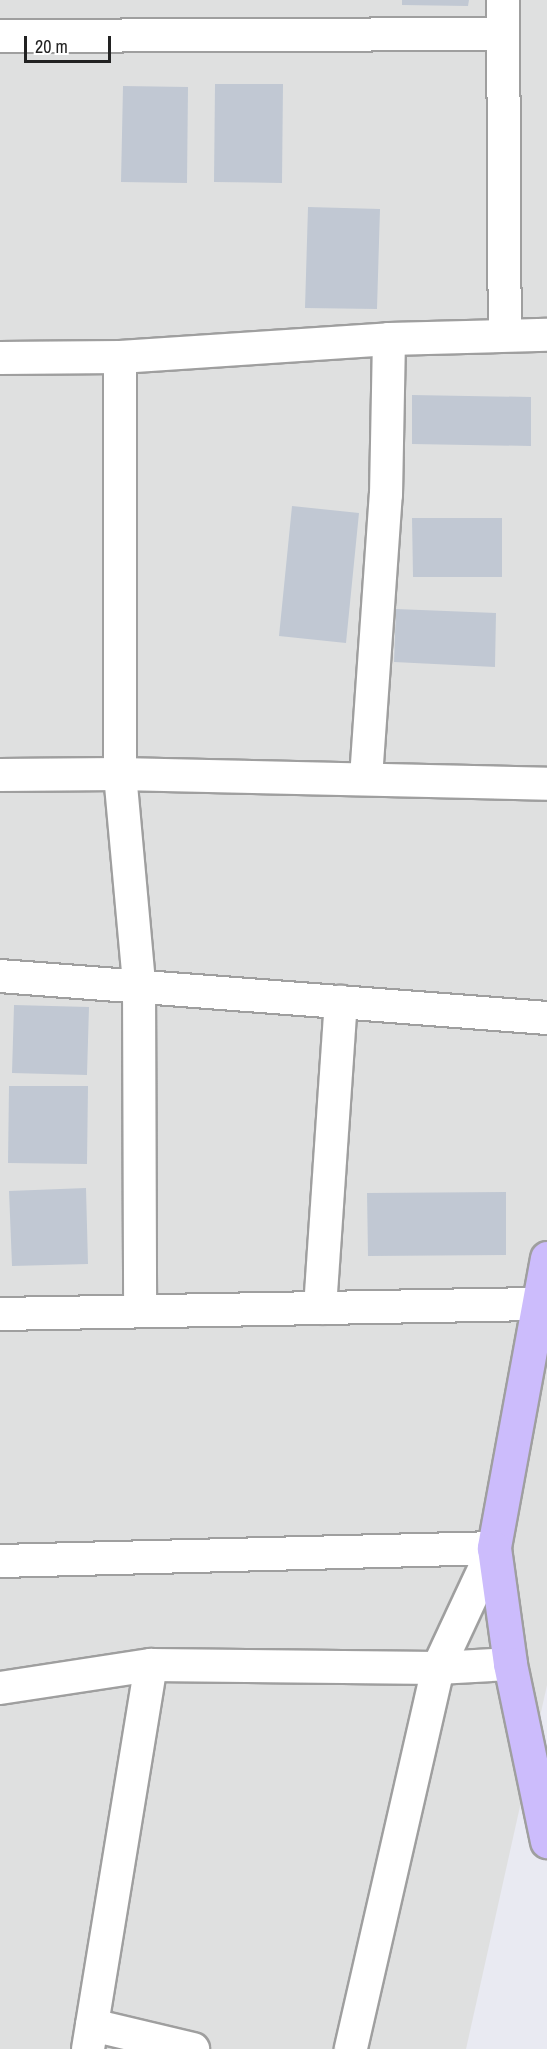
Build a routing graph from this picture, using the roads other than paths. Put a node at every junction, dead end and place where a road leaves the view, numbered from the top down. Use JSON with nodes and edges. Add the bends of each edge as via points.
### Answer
{"nodes":[{"id":1,"x":503,"y":0,"type":"edge"},
{"id":2,"x":501,"y":34,"type":"junction"},
{"id":3,"x":0,"y":36,"type":"edge"},
{"id":4,"x":505,"y":335,"type":"junction"},
{"id":5,"x":547,"y":335,"type":"edge"},
{"id":6,"x":388,"y":339,"type":"junction"},
{"id":7,"x":120,"y":357,"type":"junction"},
{"id":8,"x":0,"y":358,"type":"edge"},
{"id":9,"x":120,"y":774,"type":"junction"},
{"id":10,"x":0,"y":775,"type":"edge"},
{"id":11,"x":366,"y":778,"type":"junction"},
{"id":12,"x":547,"y":784,"type":"edge"},
{"id":13,"x":0,"y":976,"type":"edge"},
{"id":14,"x":139,"y":984,"type":"junction"},
{"id":15,"x":341,"y":1002,"type":"junction"},
{"id":16,"x":547,"y":1018,"type":"edge"},
{"id":17,"x":547,"y":1258,"type":"edge"},
{"id":18,"x":536,"y":1304,"type":"junction"},
{"id":19,"x":320,"y":1308,"type":"junction"},
{"id":20,"x":141,"y":1311,"type":"junction"},
{"id":21,"x":0,"y":1314,"type":"edge"},
{"id":22,"x":494,"y":1548,"type":"junction"},
{"id":23,"x":0,"y":1561,"type":"edge"},
{"id":24,"x":510,"y":1664,"type":"junction"},
{"id":25,"x":151,"y":1665,"type":"junction"},
{"id":26,"x":438,"y":1668,"type":"junction"},
{"id":27,"x":0,"y":1688,"type":"edge"},
{"id":28,"x":542,"y":1794,"type":"edge"},
{"id":29,"x":547,"y":1841,"type":"edge"},
{"id":30,"x":90,"y":2037,"type":"edge"},
{"id":31,"x":193,"y":2049,"type":"edge"},
{"id":32,"x":351,"y":2049,"type":"edge"}],
"edges":[{"from":1,"to":2,"type":"street"},
{"from":2,"to":3,"type":"street"},
{"from":2,"to":4,"type":"street"},
{"from":4,"to":5,"type":"street"},
{"from":4,"to":6,"type":"street"},
{"from":6,"to":7,"type":"street"},
{"from":6,"to":11,"type":"street","via":[[386,495]]},
{"from":7,"to":8,"type":"street"},
{"from":7,"to":9,"type":"street"},
{"from":9,"to":10,"type":"street"},
{"from":9,"to":11,"type":"street"},
{"from":9,"to":14,"type":"street"},
{"from":11,"to":12,"type":"street"},
{"from":13,"to":14,"type":"street"},
{"from":14,"to":15,"type":"street"},
{"from":14,"to":20,"type":"street"},
{"from":15,"to":16,"type":"street"},
{"from":15,"to":19,"type":"street"},
{"from":17,"to":18,"type":"street"},
{"from":18,"to":19,"type":"street"},
{"from":18,"to":22,"type":"street"},
{"from":19,"to":20,"type":"street"},
{"from":20,"to":21,"type":"street"},
{"from":22,"to":23,"type":"street"},
{"from":22,"to":24,"type":"street"},
{"from":22,"to":26,"type":"street"},
{"from":24,"to":26,"type":"street"},
{"from":24,"to":28,"type":"street"},
{"from":25,"to":26,"type":"street"},
{"from":25,"to":27,"type":"street"},
{"from":25,"to":30,"type":"street"},
{"from":26,"to":32,"type":"street"},
{"from":28,"to":29,"type":"street"},
{"from":30,"to":31,"type":"street"}]}
